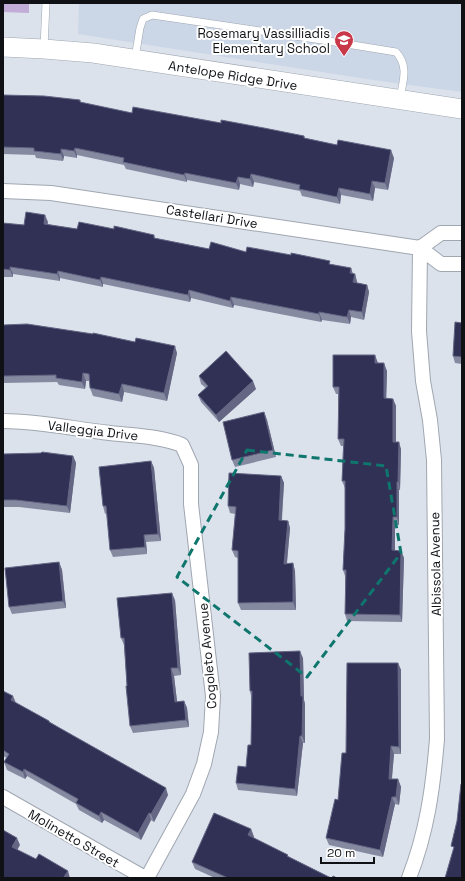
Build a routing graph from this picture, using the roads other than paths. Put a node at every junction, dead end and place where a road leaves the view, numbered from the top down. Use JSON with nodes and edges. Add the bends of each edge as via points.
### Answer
{"nodes":[{"id":1,"x":46,"y":3,"type":"edge"},
{"id":2,"x":3,"y":47,"type":"edge"},
{"id":3,"x":44,"y":49,"type":"junction"},
{"id":4,"x":134,"y":60,"type":"junction"},
{"id":5,"x":400,"y":100,"type":"junction"},
{"id":6,"x":462,"y":109,"type":"edge"},
{"id":7,"x":3,"y":192,"type":"edge"},
{"id":8,"x":462,"y":233,"type":"edge"},
{"id":9,"x":420,"y":248,"type":"junction"},
{"id":10,"x":462,"y":264,"type":"edge"},
{"id":11,"x":3,"y":421,"type":"edge"},
{"id":12,"x":182,"y":445,"type":"joint"},
{"id":13,"x":3,"y":797,"type":"edge"},
{"id":14,"x":146,"y":878,"type":"edge"},
{"id":15,"x":409,"y":878,"type":"edge"}],
"edges":[{"from":1,"to":3,"type":"lane"},
{"from":2,"to":3,"type":"street","name":"Antelope Ridge Drive"},
{"from":3,"to":4,"type":"street","name":"Antelope Ridge Drive","via":[[70,50]]},
{"from":4,"to":5,"type":"street","name":"Antelope Ridge Drive"},
{"from":4,"to":5,"type":"lane","via":[[143,19],[152,15],[322,40],[396,52],[402,59],[405,69]]},
{"from":5,"to":6,"type":"street","name":"Antelope Ridge Drive"},
{"from":7,"to":9,"type":"street","name":"Castellari Drive","via":[[51,193]]},
{"from":8,"to":9,"type":"street","via":[[441,233]]},
{"from":9,"to":10,"type":"street","name":"Castellari Drive","via":[[441,264]]},
{"from":9,"to":15,"type":"street","name":"Albissola Avenue","via":[[419,331],[434,460],[437,739],[427,819],[418,856]]},
{"from":11,"to":12,"type":"street","name":"Valleggia Drive","via":[[22,421],[168,440]]},
{"from":12,"to":14,"type":"street","name":"Cogoleto Avenue","via":[[191,465],[191,504],[213,696],[211,732],[204,764],[193,794]]},
{"from":13,"to":14,"type":"street","name":"Molinetto Street"}]}
